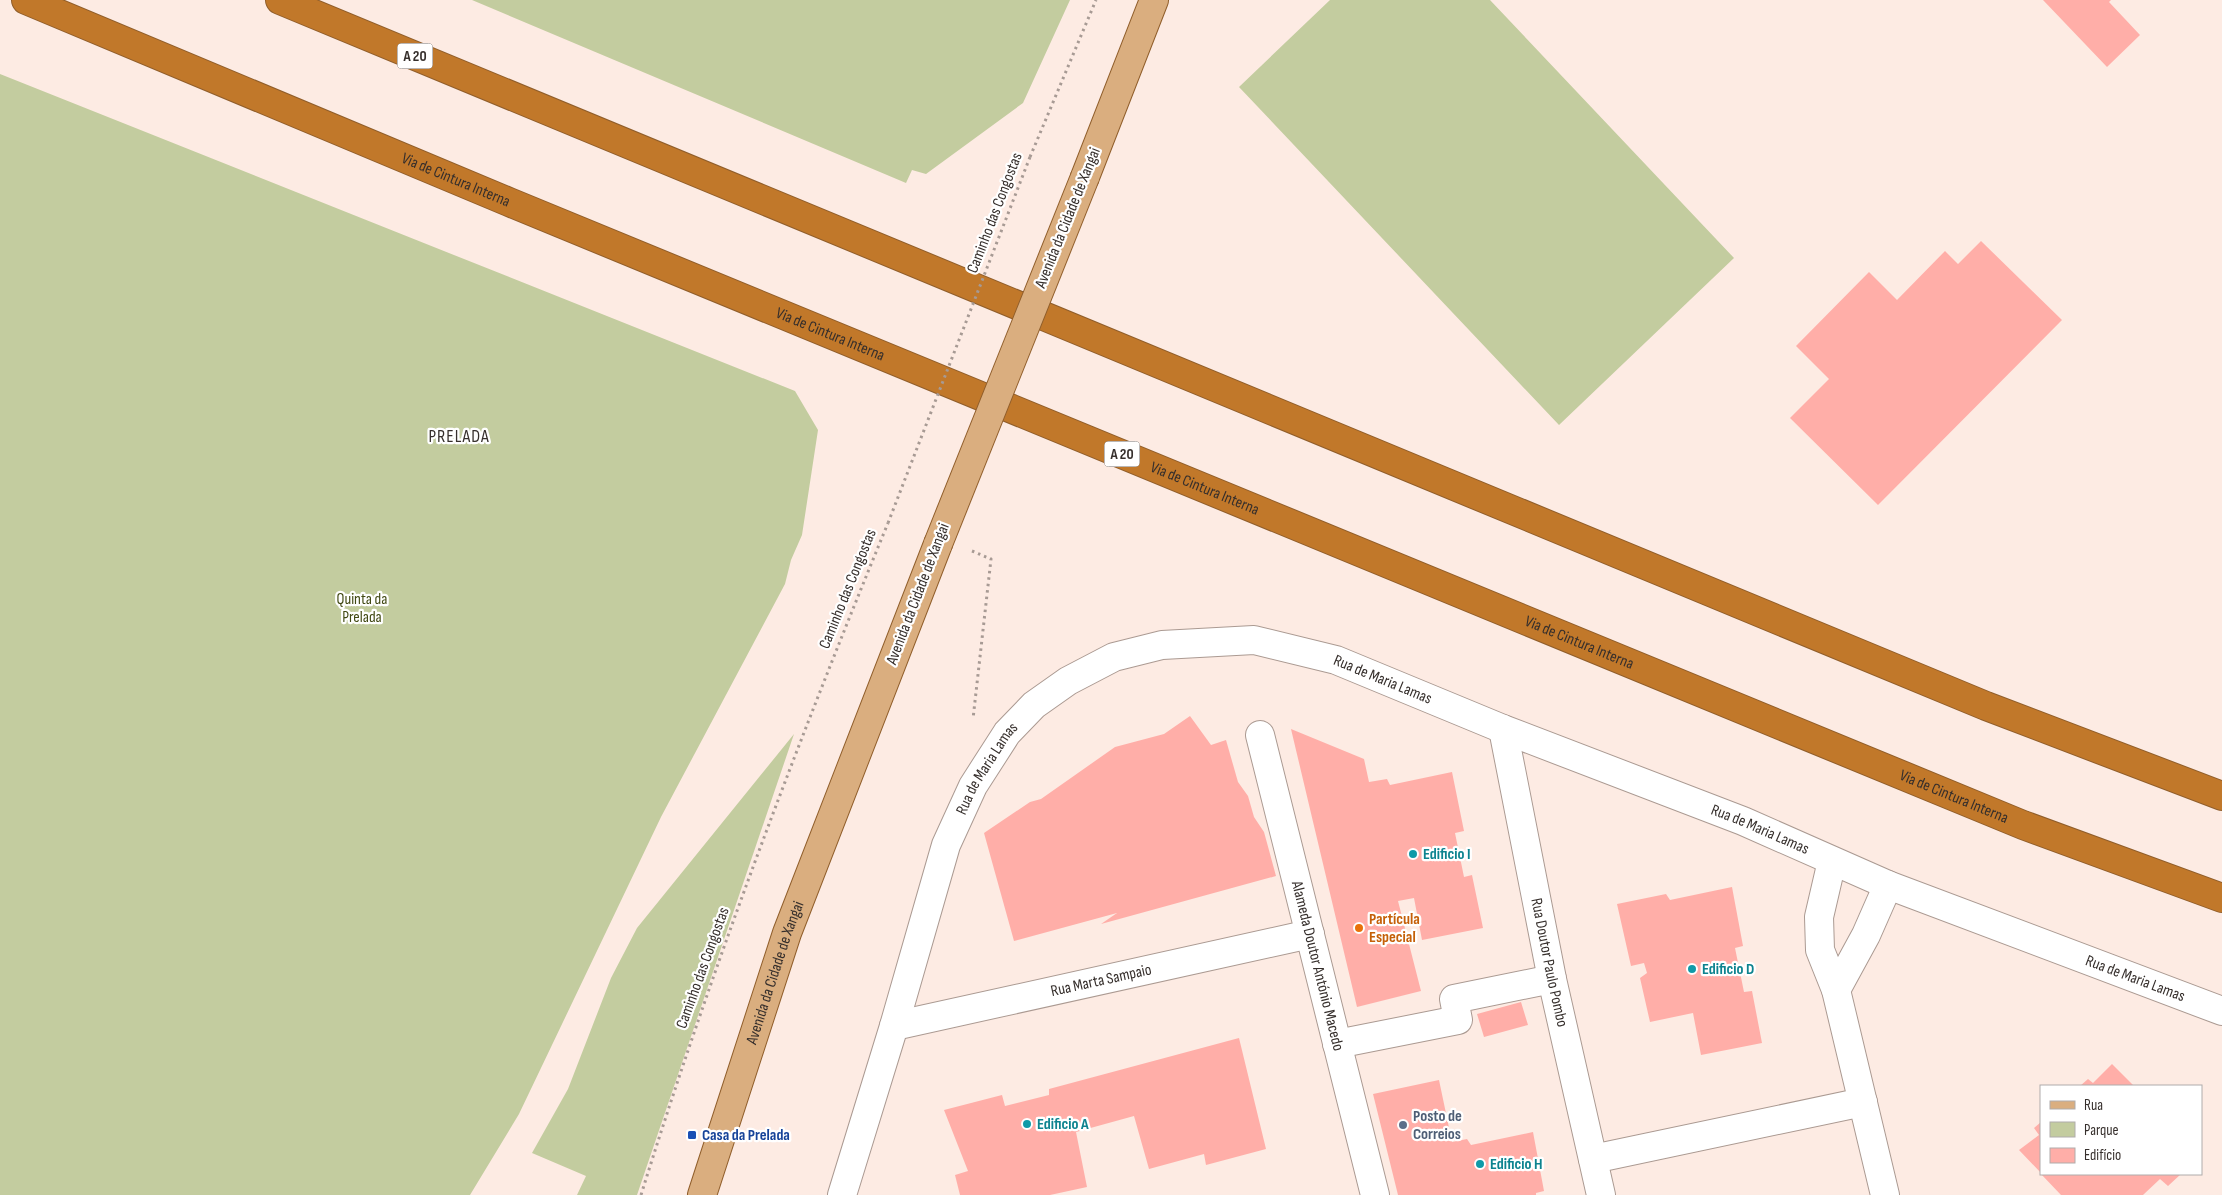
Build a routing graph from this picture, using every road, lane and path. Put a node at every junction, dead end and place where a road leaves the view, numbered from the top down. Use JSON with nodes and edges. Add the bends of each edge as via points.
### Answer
{"nodes":[{"id":1,"x":26,"y":0,"type":"edge"},
{"id":2,"x":280,"y":0,"type":"edge"},
{"id":3,"x":1096,"y":0,"type":"edge"},
{"id":4,"x":1154,"y":0,"type":"edge"},
{"id":5,"x":989,"y":576,"type":"dead end"},
{"id":6,"x":972,"y":728,"type":"dead end"},
{"id":7,"x":1503,"y":729,"type":"junction"},
{"id":8,"x":1260,"y":735,"type":"dead end"},
{"id":9,"x":2222,"y":796,"type":"edge"},
{"id":10,"x":1832,"y":862,"type":"junction"},
{"id":11,"x":1888,"y":885,"type":"junction"},
{"id":12,"x":2222,"y":898,"type":"edge"},
{"id":13,"x":1310,"y":934,"type":"junction"},
{"id":14,"x":1552,"y":979,"type":"junction"},
{"id":15,"x":1836,"y":990,"type":"junction"},
{"id":16,"x":2222,"y":1011,"type":"edge"},
{"id":17,"x":894,"y":1026,"type":"junction"},
{"id":18,"x":1337,"y":1044,"type":"junction"},
{"id":19,"x":1863,"y":1102,"type":"junction"},
{"id":20,"x":1593,"y":1159,"type":"junction"},
{"id":21,"x":641,"y":1195,"type":"edge"},
{"id":22,"x":702,"y":1195,"type":"edge"},
{"id":23,"x":842,"y":1195,"type":"edge"},
{"id":24,"x":1375,"y":1195,"type":"edge"},
{"id":25,"x":1601,"y":1195,"type":"edge"},
{"id":26,"x":1885,"y":1195,"type":"edge"}],
"edges":[{"from":1,"to":12,"type":"highway","name":"Via de Cintura Interna","number":"A 20","via":[[518,206],[2014,821]]},
{"from":2,"to":9,"type":"highway","number":"A 20","via":[[1986,706]]},
{"from":3,"to":21,"type":"path","name":"Caminho das Congostas","bridge":true,"via":[[1030,157],[748,879],[680,1072]]},
{"from":4,"to":22,"type":"main road","name":"Avenida da Cidade de Xangai","bridge":true,"via":[[787,932]]},
{"from":5,"to":6,"type":"path"},
{"from":7,"to":10,"type":"street","name":"Rua de Maria Lamas","via":[[1743,821]]},
{"from":7,"to":14,"type":"street","name":"Rua Doutor Paulo Pombo"},
{"from":7,"to":17,"type":"street","name":"Rua de Maria Lamas","via":[[1336,660],[1254,640],[1162,644],[1114,657],[1068,681],[1034,705],[1007,733],[973,786],[946,845]]},
{"from":8,"to":13,"type":"street","name":"Alameda Doutor António Macedo"},
{"from":10,"to":11,"type":"street","name":"Rua de Maria Lamas"},
{"from":10,"to":15,"type":"street","via":[[1819,917],[1820,950]]},
{"from":11,"to":15,"type":"street"},
{"from":11,"to":16,"type":"street","name":"Rua de Maria Lamas"},
{"from":13,"to":17,"type":"street","name":"Rua Marta Sampaio"},
{"from":13,"to":18,"type":"street","name":"Alameda Doutor António Macedo"},
{"from":14,"to":18,"type":"street","via":[[1454,999],[1458,1020]]},
{"from":14,"to":20,"type":"street","name":"Rua Doutor Paulo Pombo"},
{"from":15,"to":19,"type":"street"},
{"from":17,"to":23,"type":"street","name":"Rua de Maria Lamas"},
{"from":18,"to":24,"type":"street","name":"Alameda Doutor António Macedo"},
{"from":19,"to":20,"type":"street"},
{"from":19,"to":26,"type":"street"},
{"from":20,"to":25,"type":"street","name":"Rua Doutor Paulo Pombo"}]}
